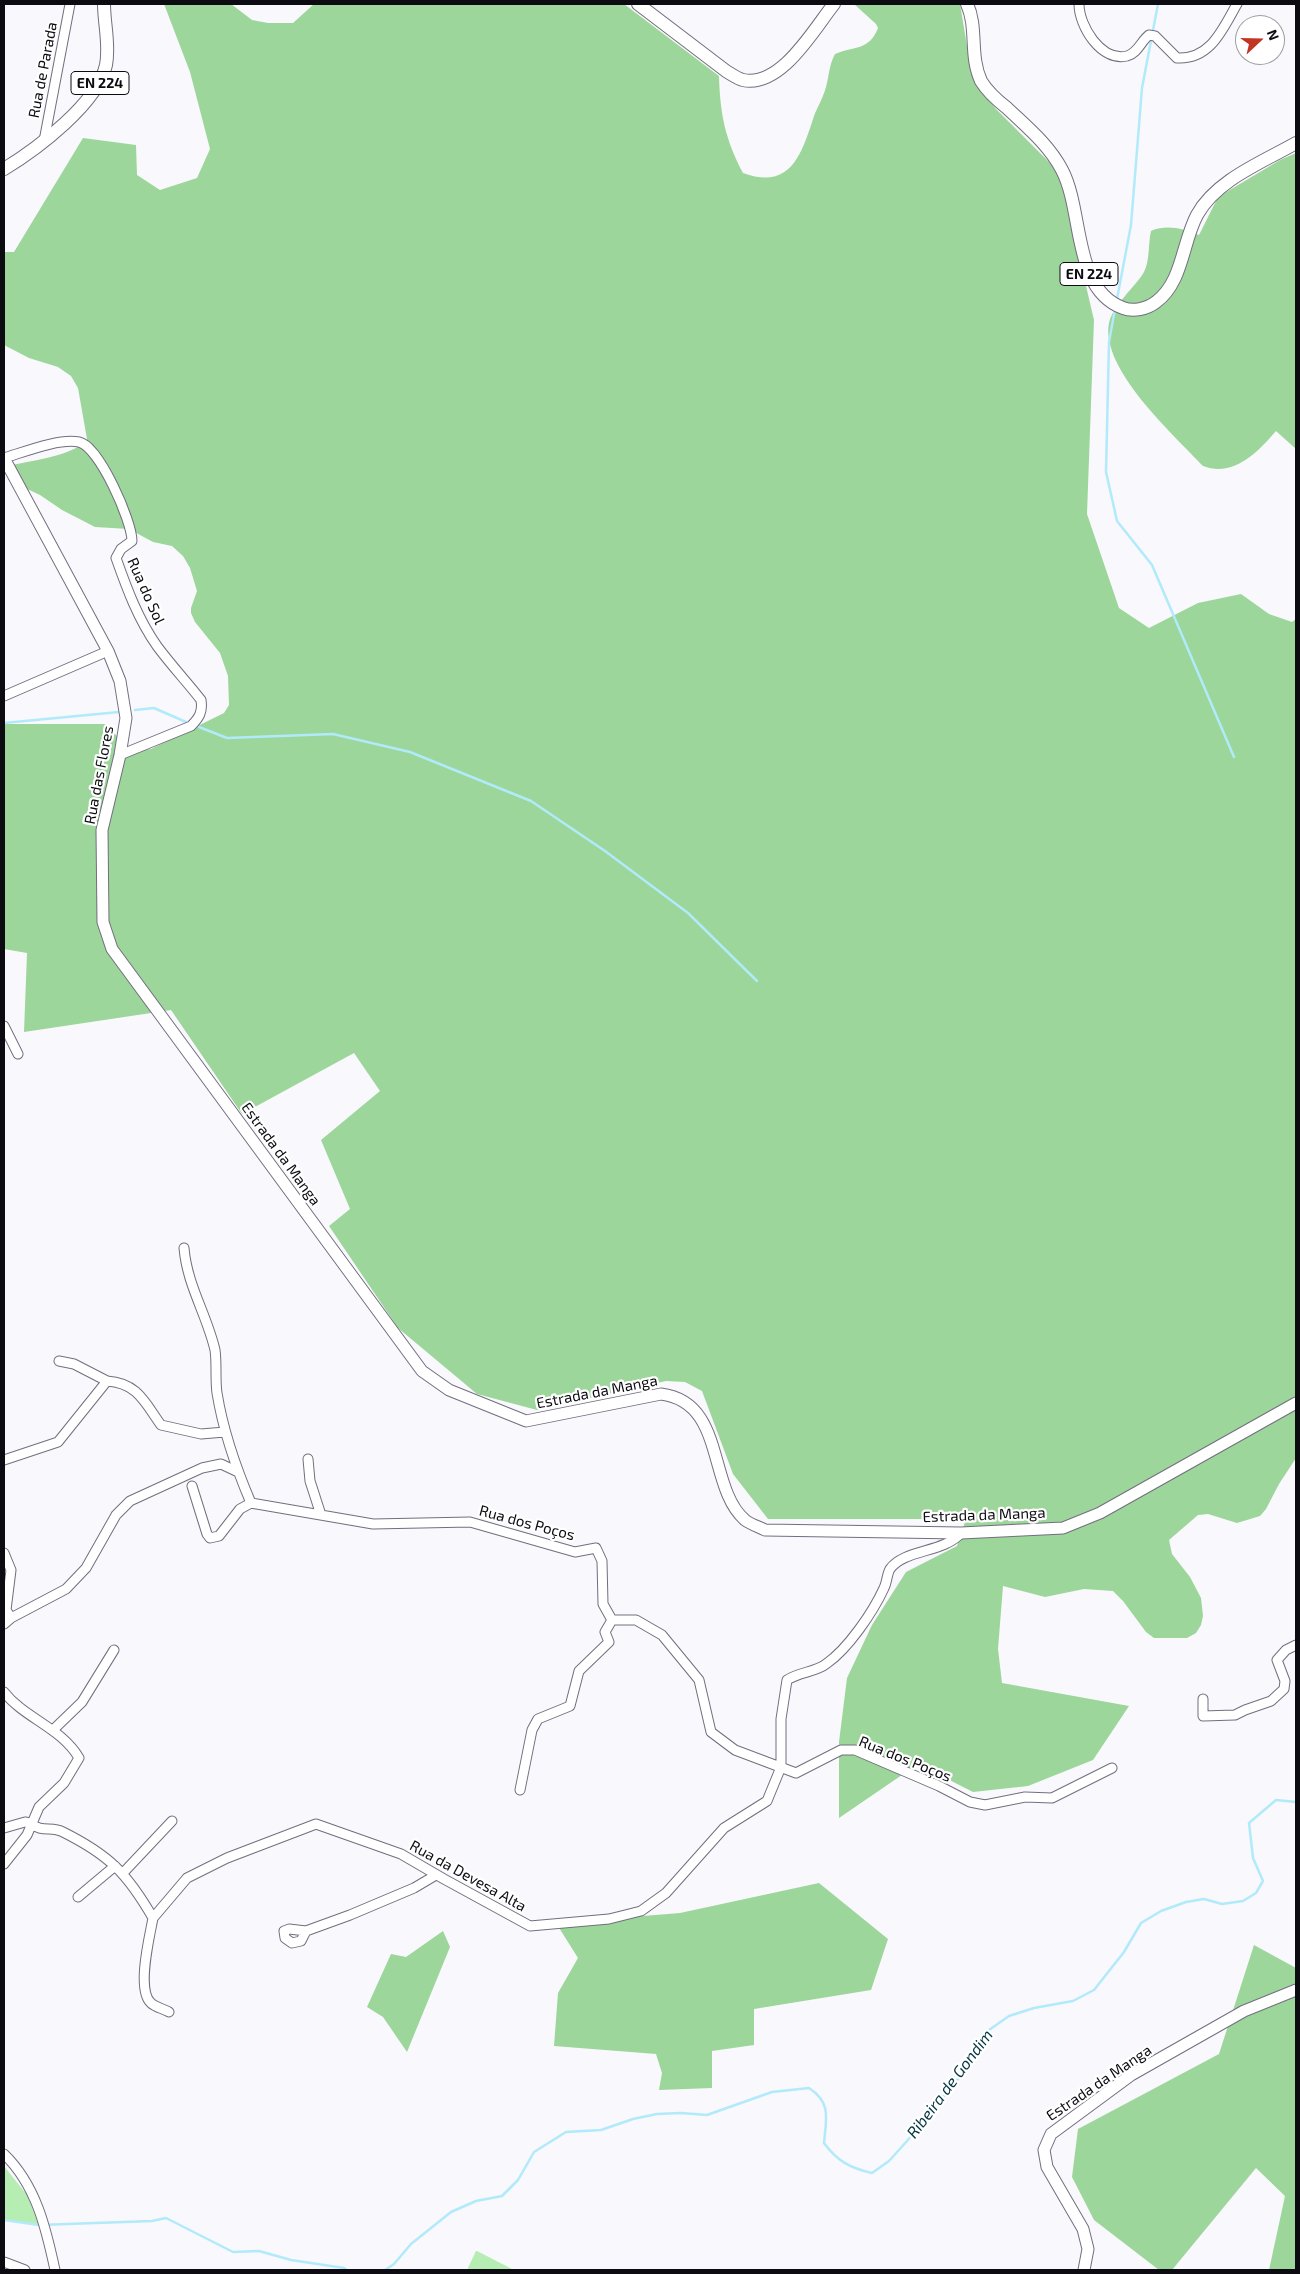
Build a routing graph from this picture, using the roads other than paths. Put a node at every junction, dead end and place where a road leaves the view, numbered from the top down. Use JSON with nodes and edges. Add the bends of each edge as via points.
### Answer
{"nodes":[{"id":1,"x":70,"y":4,"type":"edge"},
{"id":2,"x":104,"y":4,"type":"edge"},
{"id":3,"x":638,"y":4,"type":"edge"},
{"id":4,"x":834,"y":4,"type":"edge"},
{"id":5,"x":967,"y":4,"type":"edge"},
{"id":6,"x":1079,"y":4,"type":"edge"},
{"id":7,"x":1237,"y":4,"type":"edge"},
{"id":8,"x":44,"y":142,"type":"junction"},
{"id":9,"x":1296,"y":143,"type":"edge"},
{"id":10,"x":4,"y":169,"type":"edge"},
{"id":11,"x":4,"y":458,"type":"edge"},
{"id":12,"x":108,"y":651,"type":"junction"},
{"id":13,"x":4,"y":696,"type":"edge"},
{"id":14,"x":120,"y":755,"type":"junction"},
{"id":15,"x":4,"y":1026,"type":"edge"},
{"id":16,"x":181,"y":1043,"type":"joint"},
{"id":17,"x":18,"y":1054,"type":"dead end"},
{"id":18,"x":184,"y":1248,"type":"dead end"},
{"id":19,"x":60,"y":1361,"type":"dead end"},
{"id":20,"x":107,"y":1381,"type":"junction"},
{"id":21,"x":1296,"y":1403,"type":"edge"},
{"id":22,"x":226,"y":1432,"type":"junction"},
{"id":23,"x":308,"y":1459,"type":"dead end"},
{"id":24,"x":4,"y":1460,"type":"edge"},
{"id":25,"x":238,"y":1472,"type":"junction"},
{"id":26,"x":192,"y":1486,"type":"dead end"},
{"id":27,"x":251,"y":1502,"type":"junction"},
{"id":28,"x":321,"y":1515,"type":"junction"},
{"id":29,"x":961,"y":1533,"type":"junction"},
{"id":30,"x":4,"y":1553,"type":"edge"},
{"id":31,"x":11,"y":1618,"type":"junction"},
{"id":32,"x":612,"y":1620,"type":"junction"},
{"id":33,"x":4,"y":1624,"type":"edge"},
{"id":34,"x":1296,"y":1645,"type":"edge"},
{"id":35,"x":114,"y":1650,"type":"dead end"},
{"id":36,"x":4,"y":1692,"type":"edge"},
{"id":37,"x":1202,"y":1698,"type":"dead end"},
{"id":38,"x":53,"y":1730,"type":"junction"},
{"id":39,"x":781,"y":1767,"type":"junction"},
{"id":40,"x":1112,"y":1768,"type":"dead end"},
{"id":41,"x":520,"y":1790,"type":"dead end"},
{"id":42,"x":172,"y":1821,"type":"dead end"},
{"id":43,"x":30,"y":1823,"type":"junction"},
{"id":44,"x":4,"y":1828,"type":"edge"},
{"id":45,"x":4,"y":1864,"type":"edge"},
{"id":46,"x":115,"y":1866,"type":"junction"},
{"id":47,"x":123,"y":1872,"type":"junction"},
{"id":48,"x":436,"y":1875,"type":"junction"},
{"id":49,"x":78,"y":1898,"type":"dead end"},
{"id":50,"x":153,"y":1918,"type":"junction"},
{"id":51,"x":306,"y":1931,"type":"dead end"},
{"id":52,"x":1296,"y":1990,"type":"edge"},
{"id":53,"x":169,"y":2012,"type":"dead end"},
{"id":54,"x":4,"y":2154,"type":"edge"},
{"id":55,"x":4,"y":2262,"type":"edge"},
{"id":56,"x":25,"y":2270,"type":"edge"},
{"id":57,"x":55,"y":2270,"type":"edge"},
{"id":58,"x":1084,"y":2270,"type":"edge"}],
"edges":[{"from":1,"to":8,"type":"street","name":"Rua de Parada"},
{"from":2,"to":8,"type":"main road","number":"EN 224","via":[[107,62],[102,79],[91,96]]},
{"from":3,"to":4,"type":"main road","via":[[726,72],[742,80],[776,73],[788,63]]},
{"from":5,"to":9,"type":"main road","number":"EN 224","via":[[973,31],[974,60],[982,82],[1051,152],[1063,171],[1090,276],[1111,304],[1127,310],[1142,309],[1155,303],[1171,285],[1197,215],[1208,199],[1241,174]]},
{"from":6,"to":7,"type":"street","via":[[1082,21],[1091,37],[1112,56],[1127,56],[1137,50],[1149,35],[1155,36],[1177,58],[1206,50],[1221,34]]},
{"from":8,"to":10,"type":"main road","number":"EN 224"},
{"from":11,"to":12,"type":"street","name":"Rua das Flores"},
{"from":11,"to":14,"type":"street","name":"Rua do Sol","via":[[77,441],[91,448],[116,490],[132,533],[132,541],[121,549],[116,558],[130,596],[157,645],[201,700],[202,710],[191,726]]},
{"from":12,"to":13,"type":"street"},
{"from":12,"to":14,"type":"street","name":"Rua das Flores","via":[[120,681],[126,718]]},
{"from":14,"to":16,"type":"street","name":"Rua das Flores","via":[[102,830],[103,922],[112,949]]},
{"from":15,"to":17,"type":"street"},
{"from":16,"to":29,"type":"street","name":"Estrada da Manga","via":[[422,1371],[449,1390],[526,1421],[661,1394],[675,1395],[703,1420],[732,1502],[745,1520],[765,1530]]},
{"from":18,"to":22,"type":"street","via":[[185,1268],[215,1350],[217,1391]]},
{"from":19,"to":20,"type":"street","via":[[74,1364]]},
{"from":20,"to":22,"type":"street","via":[[122,1382],[139,1394],[162,1425],[201,1434]]},
{"from":20,"to":24,"type":"street","via":[[58,1442]]},
{"from":21,"to":29,"type":"street","name":"Estrada da Manga","via":[[1100,1513],[1063,1528]]},
{"from":22,"to":25,"type":"street"},
{"from":23,"to":28,"type":"street","via":[[310,1481]]},
{"from":25,"to":27,"type":"street"},
{"from":25,"to":31,"type":"street","via":[[221,1464],[202,1468],[130,1502],[116,1515],[86,1568],[66,1589]]},
{"from":26,"to":27,"type":"street","via":[[210,1538],[219,1536],[240,1509]]},
{"from":27,"to":28,"type":"street","name":"Rua dos Poços"},
{"from":28,"to":32,"type":"street","name":"Rua dos Poços","via":[[373,1524],[470,1522],[575,1552],[596,1548],[602,1561],[603,1604]]},
{"from":29,"to":39,"type":"street","name":"Rua da Devesa Alta","via":[[948,1544],[902,1560],[890,1569],[884,1588],[843,1650],[825,1666],[787,1680],[781,1719]]},
{"from":30,"to":31,"type":"street","via":[[11,1570],[6,1610]]},
{"from":31,"to":33,"type":"street"},
{"from":32,"to":39,"type":"street","name":"Rua dos Poços","via":[[636,1620],[662,1635],[699,1680],[711,1732],[735,1750]]},
{"from":32,"to":41,"type":"street","via":[[604,1632],[609,1642],[579,1671],[570,1706],[538,1719],[532,1730]]},
{"from":34,"to":37,"type":"street","via":[[1276,1660],[1285,1681],[1284,1689],[1271,1701],[1235,1715],[1203,1716]]},
{"from":35,"to":38,"type":"street","via":[[82,1702]]},
{"from":36,"to":38,"type":"street","via":[[11,1701]]},
{"from":38,"to":43,"type":"street","via":[[78,1758],[64,1783],[39,1807]]},
{"from":39,"to":40,"type":"street","name":"Rua dos Poços","via":[[796,1773],[841,1750],[855,1750],[970,1802],[985,1805],[1025,1797],[1052,1798]]},
{"from":39,"to":48,"type":"street","name":"Rua da Devesa Alta","via":[[767,1801],[724,1828],[666,1893],[641,1912],[609,1919],[530,1926]]},
{"from":42,"to":47,"type":"street"},
{"from":43,"to":44,"type":"street"},
{"from":43,"to":45,"type":"street","via":[[27,1834]]},
{"from":43,"to":46,"type":"street","via":[[38,1829],[60,1830]]},
{"from":46,"to":47,"type":"street"},
{"from":46,"to":49,"type":"street"},
{"from":47,"to":50,"type":"street"},
{"from":48,"to":50,"type":"street","name":"Rua da Devesa Alta","via":[[402,1854],[316,1824],[227,1858],[187,1878]]},
{"from":48,"to":51,"type":"street","via":[[383,1901]]},
{"from":50,"to":53,"type":"street","via":[[145,1959],[146,1995],[151,2003]]},
{"from":52,"to":58,"type":"street","name":"Estrada da Manga","via":[[1244,2011],[1132,2075],[1051,2134],[1044,2150],[1047,2167],[1084,2229],[1088,2249]]},
{"from":54,"to":57,"type":"street","via":[[18,2167],[37,2203]]},
{"from":55,"to":56,"type":"street"}]}
